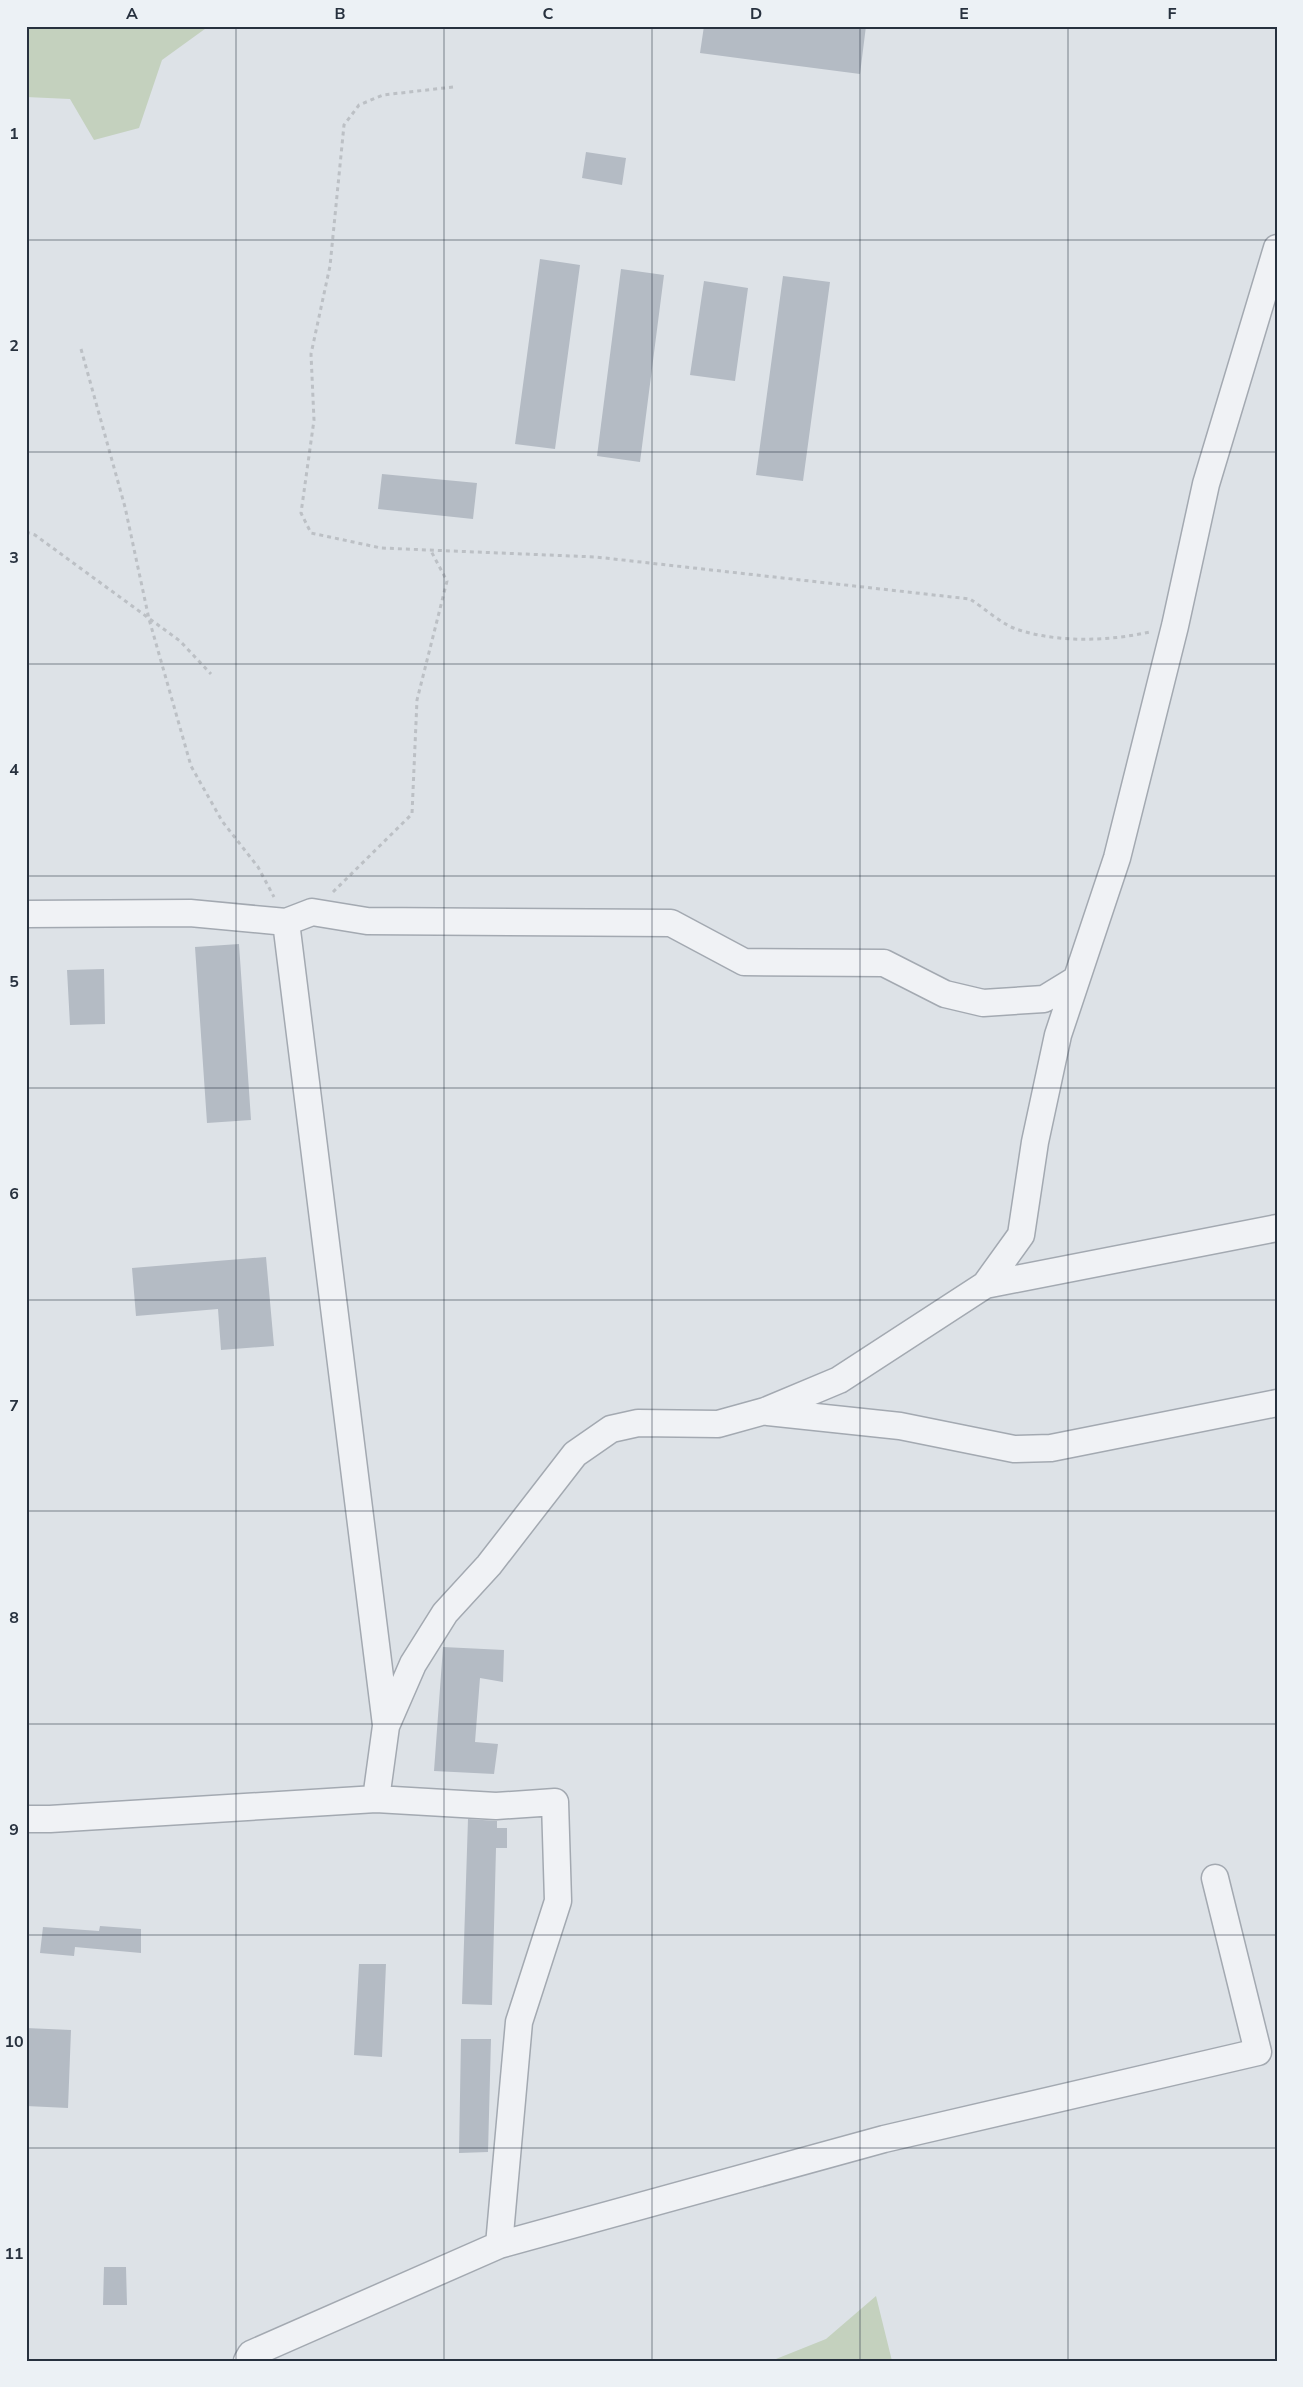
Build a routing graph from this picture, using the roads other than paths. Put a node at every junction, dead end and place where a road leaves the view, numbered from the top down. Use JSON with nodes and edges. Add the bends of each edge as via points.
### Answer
{"nodes":[{"id":1,"x":1277,"y":248,"type":"edge"},
{"id":2,"x":26,"y":914,"type":"edge"},
{"id":3,"x":286,"y":922,"type":"junction"},
{"id":4,"x":1075,"y":980,"type":"junction"},
{"id":5,"x":1277,"y":1228,"type":"edge"},
{"id":6,"x":985,"y":1285,"type":"junction"},
{"id":7,"x":1277,"y":1403,"type":"edge"},
{"id":8,"x":765,"y":1411,"type":"junction"},
{"id":9,"x":386,"y":1726,"type":"junction"},
{"id":10,"x":376,"y":1798,"type":"junction"},
{"id":11,"x":26,"y":1819,"type":"edge"},
{"id":12,"x":1215,"y":1878,"type":"dead end"},
{"id":13,"x":499,"y":2245,"type":"junction"},
{"id":14,"x":247,"y":2361,"type":"edge"}],
"edges":[{"from":1,"to":4,"type":"street","via":[[1206,484],[1175,626],[1117,858]]},
{"from":2,"to":3,"type":"street","via":[[190,913]]},
{"from":3,"to":4,"type":"street","via":[[312,912],[367,921],[671,923],[744,962],[884,964],[945,994],[983,1003],[1044,998]]},
{"from":3,"to":9,"type":"street"},
{"from":4,"to":6,"type":"street","via":[[1058,1035],[1035,1142],[1021,1235]]},
{"from":5,"to":6,"type":"street"},
{"from":6,"to":8,"type":"street","via":[[839,1380]]},
{"from":7,"to":8,"type":"street","via":[[1051,1448],[1014,1449],[900,1426]]},
{"from":8,"to":9,"type":"street","via":[[718,1424],[638,1424],[612,1429],[575,1454],[490,1565],[445,1613],[413,1664]]},
{"from":9,"to":10,"type":"street"},
{"from":10,"to":11,"type":"street"},
{"from":10,"to":13,"type":"street","via":[[496,1806],[555,1802],[558,1901],[520,2022]]},
{"from":12,"to":13,"type":"street","via":[[1258,2052],[884,2139]]},
{"from":13,"to":14,"type":"street","via":[[251,2354]]}]}
